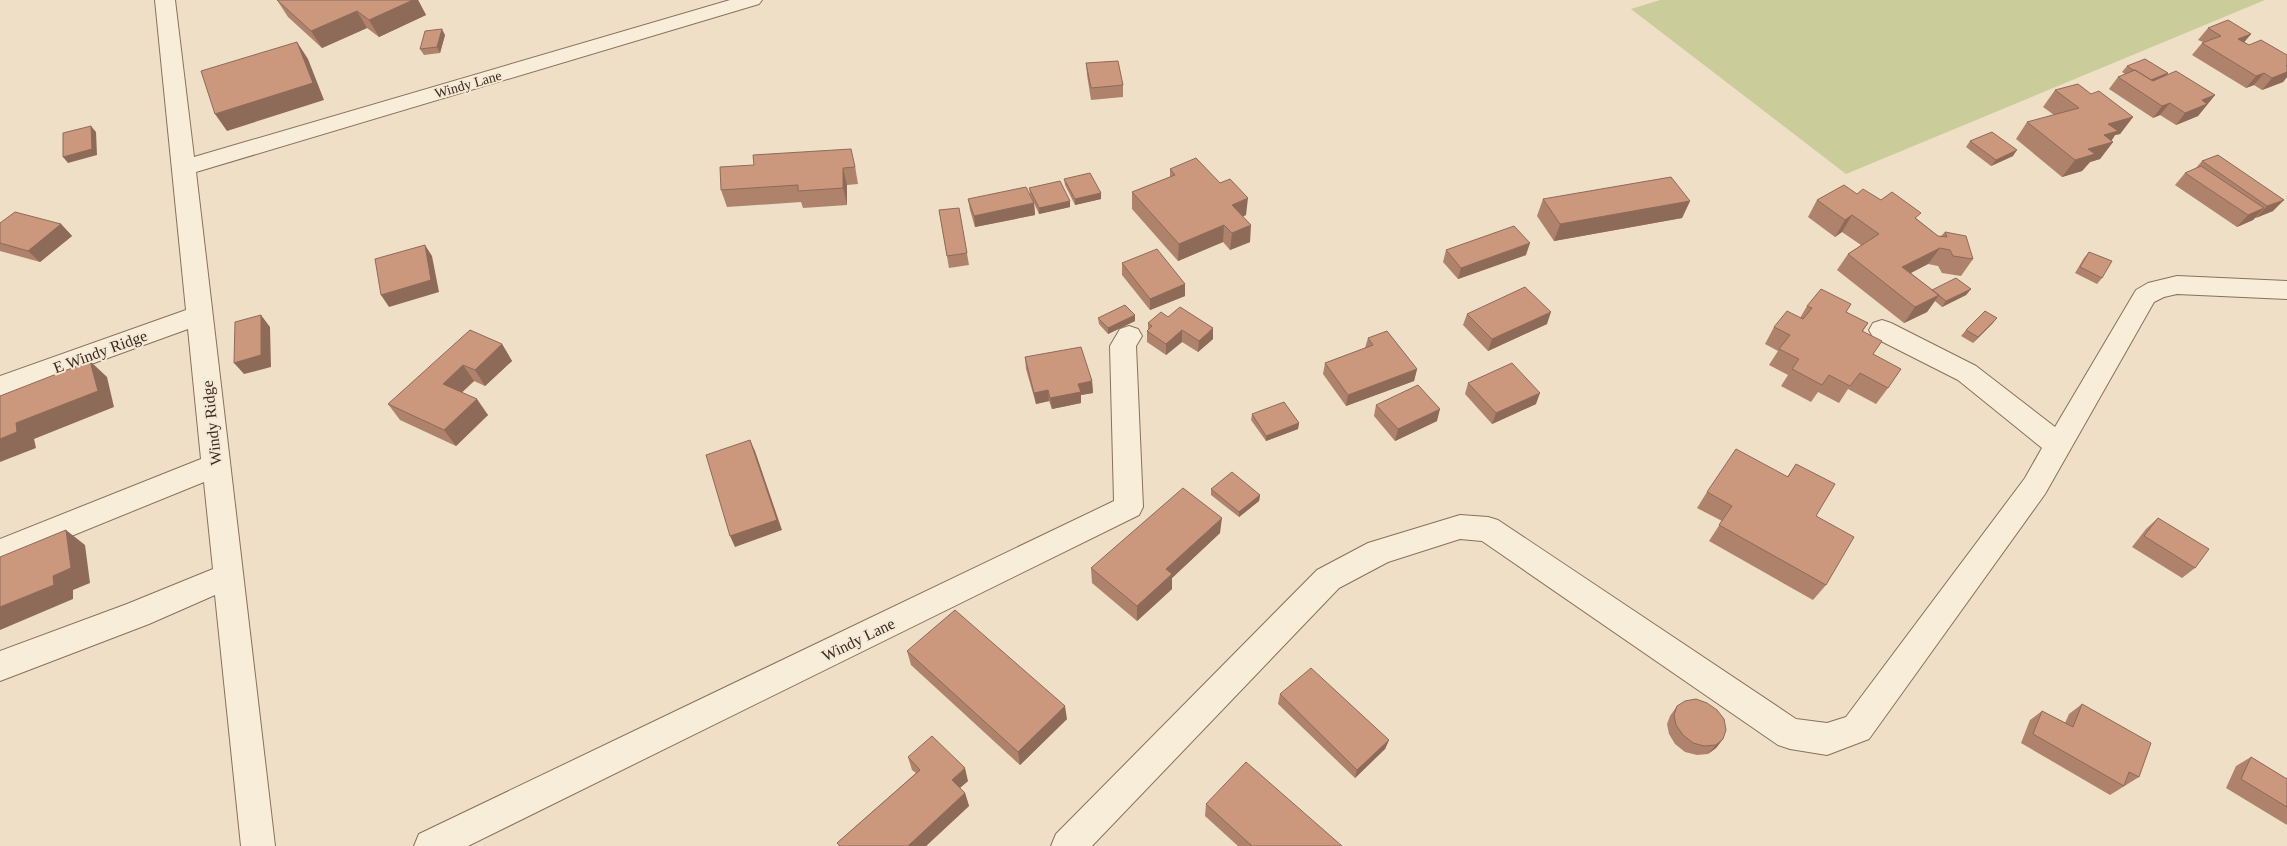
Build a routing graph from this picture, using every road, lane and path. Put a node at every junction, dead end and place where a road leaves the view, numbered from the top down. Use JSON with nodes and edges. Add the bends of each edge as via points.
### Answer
{"nodes":[{"id":1,"x":165,"y":0,"type":"edge"},
{"id":2,"x":752,"y":0,"type":"edge"},
{"id":3,"x":183,"y":168,"type":"junction"},
{"id":4,"x":2287,"y":290,"type":"edge"},
{"id":5,"x":200,"y":316,"type":"junction"},
{"id":6,"x":1882,"y":330,"type":"dead end"},
{"id":7,"x":1129,"y":336,"type":"dead end"},
{"id":8,"x":0,"y":387,"type":"edge"},
{"id":9,"x":2059,"y":446,"type":"junction"},
{"id":10,"x":216,"y":465,"type":"junction"},
{"id":11,"x":0,"y":552,"type":"edge"},
{"id":12,"x":228,"y":576,"type":"junction"},
{"id":13,"x":0,"y":667,"type":"edge"},
{"id":14,"x":258,"y":846,"type":"edge"},
{"id":15,"x":430,"y":846,"type":"edge"},
{"id":16,"x":1068,"y":846,"type":"edge"}],
"edges":[{"from":1,"to":3,"type":"street","name":"Windy Ridge"},
{"from":2,"to":3,"type":"street","name":"Windy Lane"},
{"from":3,"to":5,"type":"street","name":"Windy Ridge"},
{"from":4,"to":9,"type":"street","via":[[2177,285],[2145,296]]},
{"from":5,"to":8,"type":"street","name":"E Windy Ridge"},
{"from":5,"to":10,"type":"street","name":"Windy Ridge"},
{"from":6,"to":9,"type":"street","via":[[1968,373]]},
{"from":7,"to":15,"type":"street","name":"Windy Lane","via":[[1123,346],[1129,507]]},
{"from":9,"to":16,"type":"street","via":[[2035,486],[1857,728],[1827,739],[1790,734],[1488,529],[1460,527],[1378,552],[1328,579]]},
{"from":10,"to":11,"type":"street"},
{"from":10,"to":12,"type":"street","name":"Windy Ridge"},
{"from":12,"to":13,"type":"street"},
{"from":12,"to":14,"type":"street","name":"Windy Ridge"}]}
